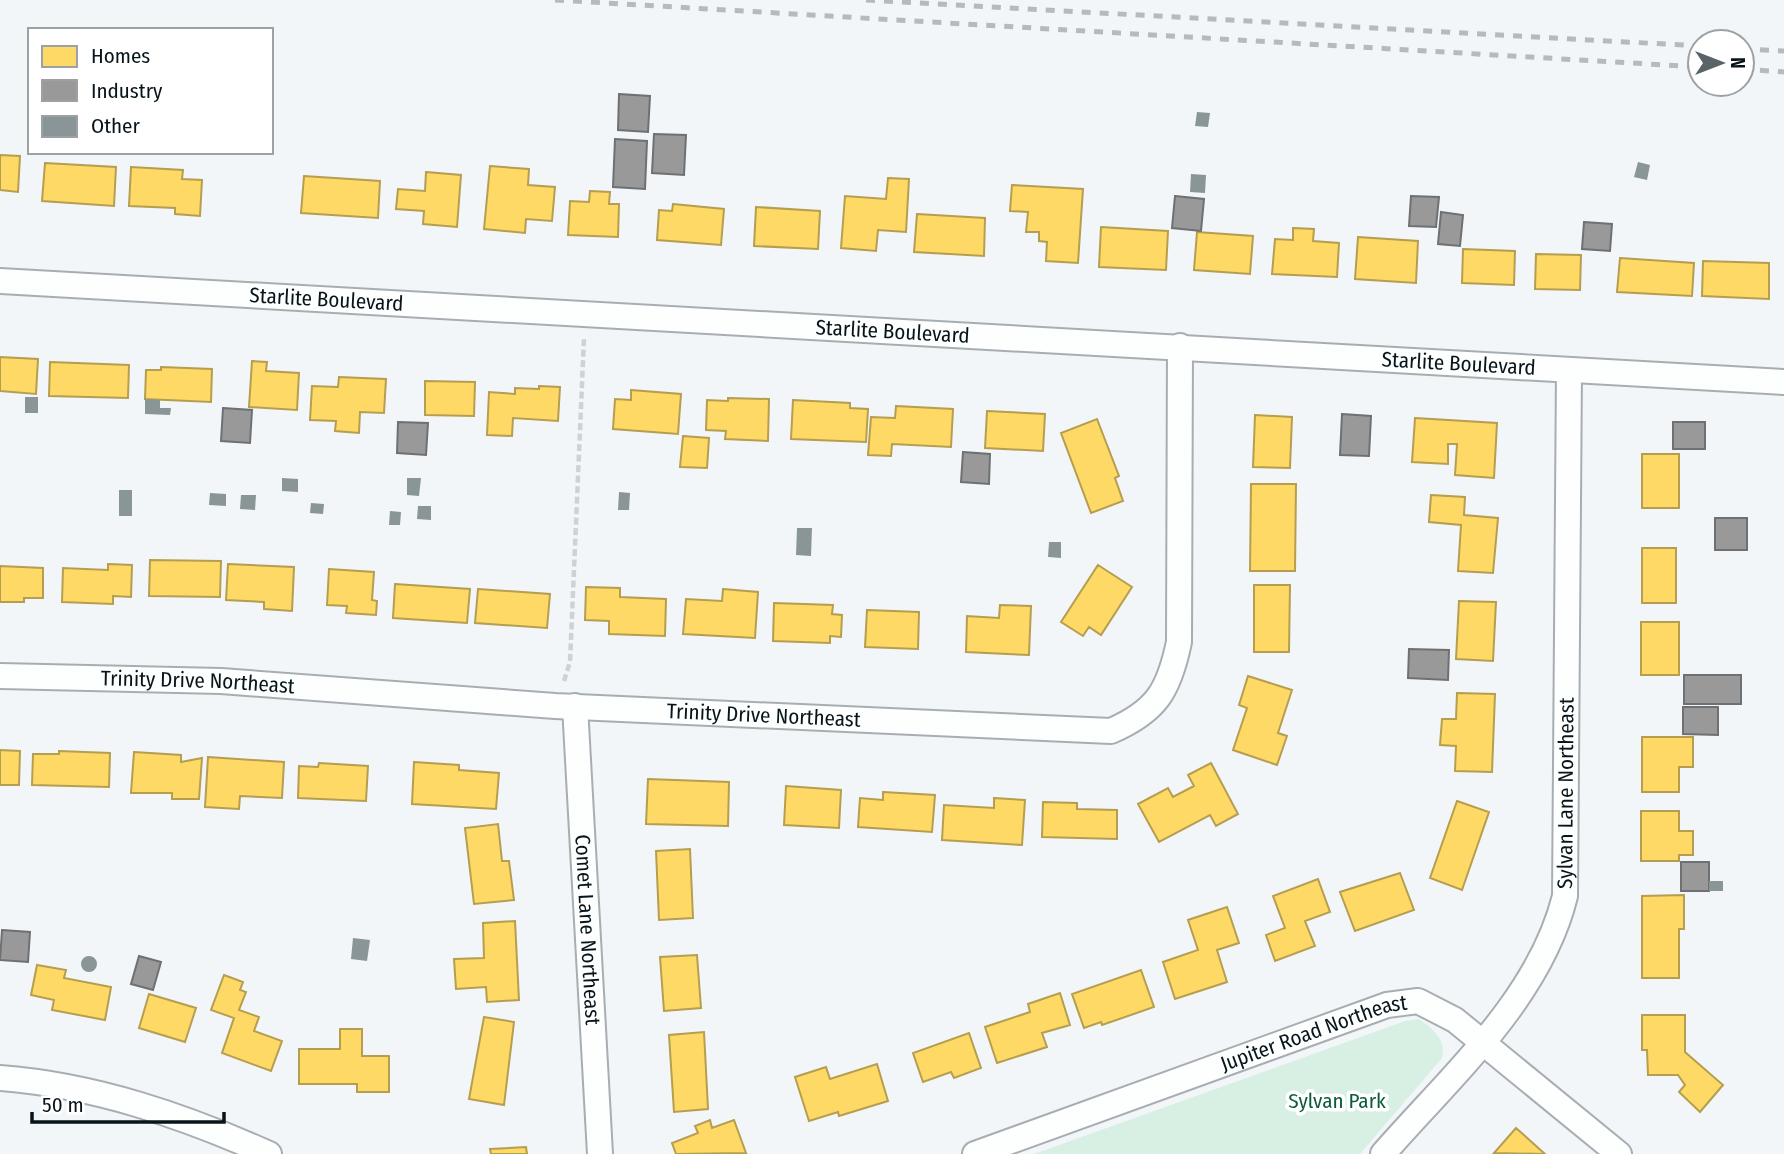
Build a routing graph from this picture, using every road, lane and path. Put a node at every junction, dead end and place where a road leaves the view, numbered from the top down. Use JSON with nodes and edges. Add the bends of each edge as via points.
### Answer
{"nodes":[{"id":1,"x":0,"y":281,"type":"edge"},
{"id":2,"x":586,"y":313,"type":"junction"},
{"id":3,"x":1180,"y":346,"type":"junction"},
{"id":4,"x":1570,"y":370,"type":"junction"},
{"id":5,"x":1784,"y":382,"type":"edge"},
{"id":6,"x":0,"y":676,"type":"edge"},
{"id":7,"x":565,"y":706,"type":"junction"},
{"id":8,"x":1483,"y":1042,"type":"junction"},
{"id":9,"x":0,"y":1078,"type":"edge"},
{"id":10,"x":269,"y":1154,"type":"edge"},
{"id":11,"x":600,"y":1154,"type":"edge"},
{"id":12,"x":975,"y":1154,"type":"edge"},
{"id":13,"x":1383,"y":1154,"type":"edge"},
{"id":14,"x":1619,"y":1154,"type":"edge"}],
"edges":[{"from":1,"to":2,"type":"street","name":"Starlite Boulevard"},
{"from":2,"to":3,"type":"street","name":"Starlite Boulevard"},
{"from":2,"to":7,"type":"path"},
{"from":3,"to":4,"type":"street","name":"Starlite Boulevard"},
{"from":3,"to":7,"type":"street","name":"Trinity Drive Northeast","via":[[1179,642],[1173,673],[1159,700],[1136,720],[1111,731],[1086,732]]},
{"from":4,"to":5,"type":"street","name":"Starlite Boulevard"},
{"from":4,"to":8,"type":"street","name":"Sylvan Lane Northeast","via":[[1565,896],[1558,926],[1542,956]]},
{"from":6,"to":7,"type":"street","name":"Trinity Drive Northeast","via":[[221,681]]},
{"from":7,"to":11,"type":"street","name":"Comet Lane Northeast"},
{"from":8,"to":12,"type":"street","name":"Jupiter Road Northeast","via":[[1455,1020],[1418,1001],[1387,1005]]},
{"from":8,"to":13,"type":"street","name":"Sylvan Lane Northeast"},
{"from":8,"to":14,"type":"street","name":"Jupiter Road Northeast"},
{"from":9,"to":10,"type":"street","via":[[147,1107],[195,1121]]}]}
